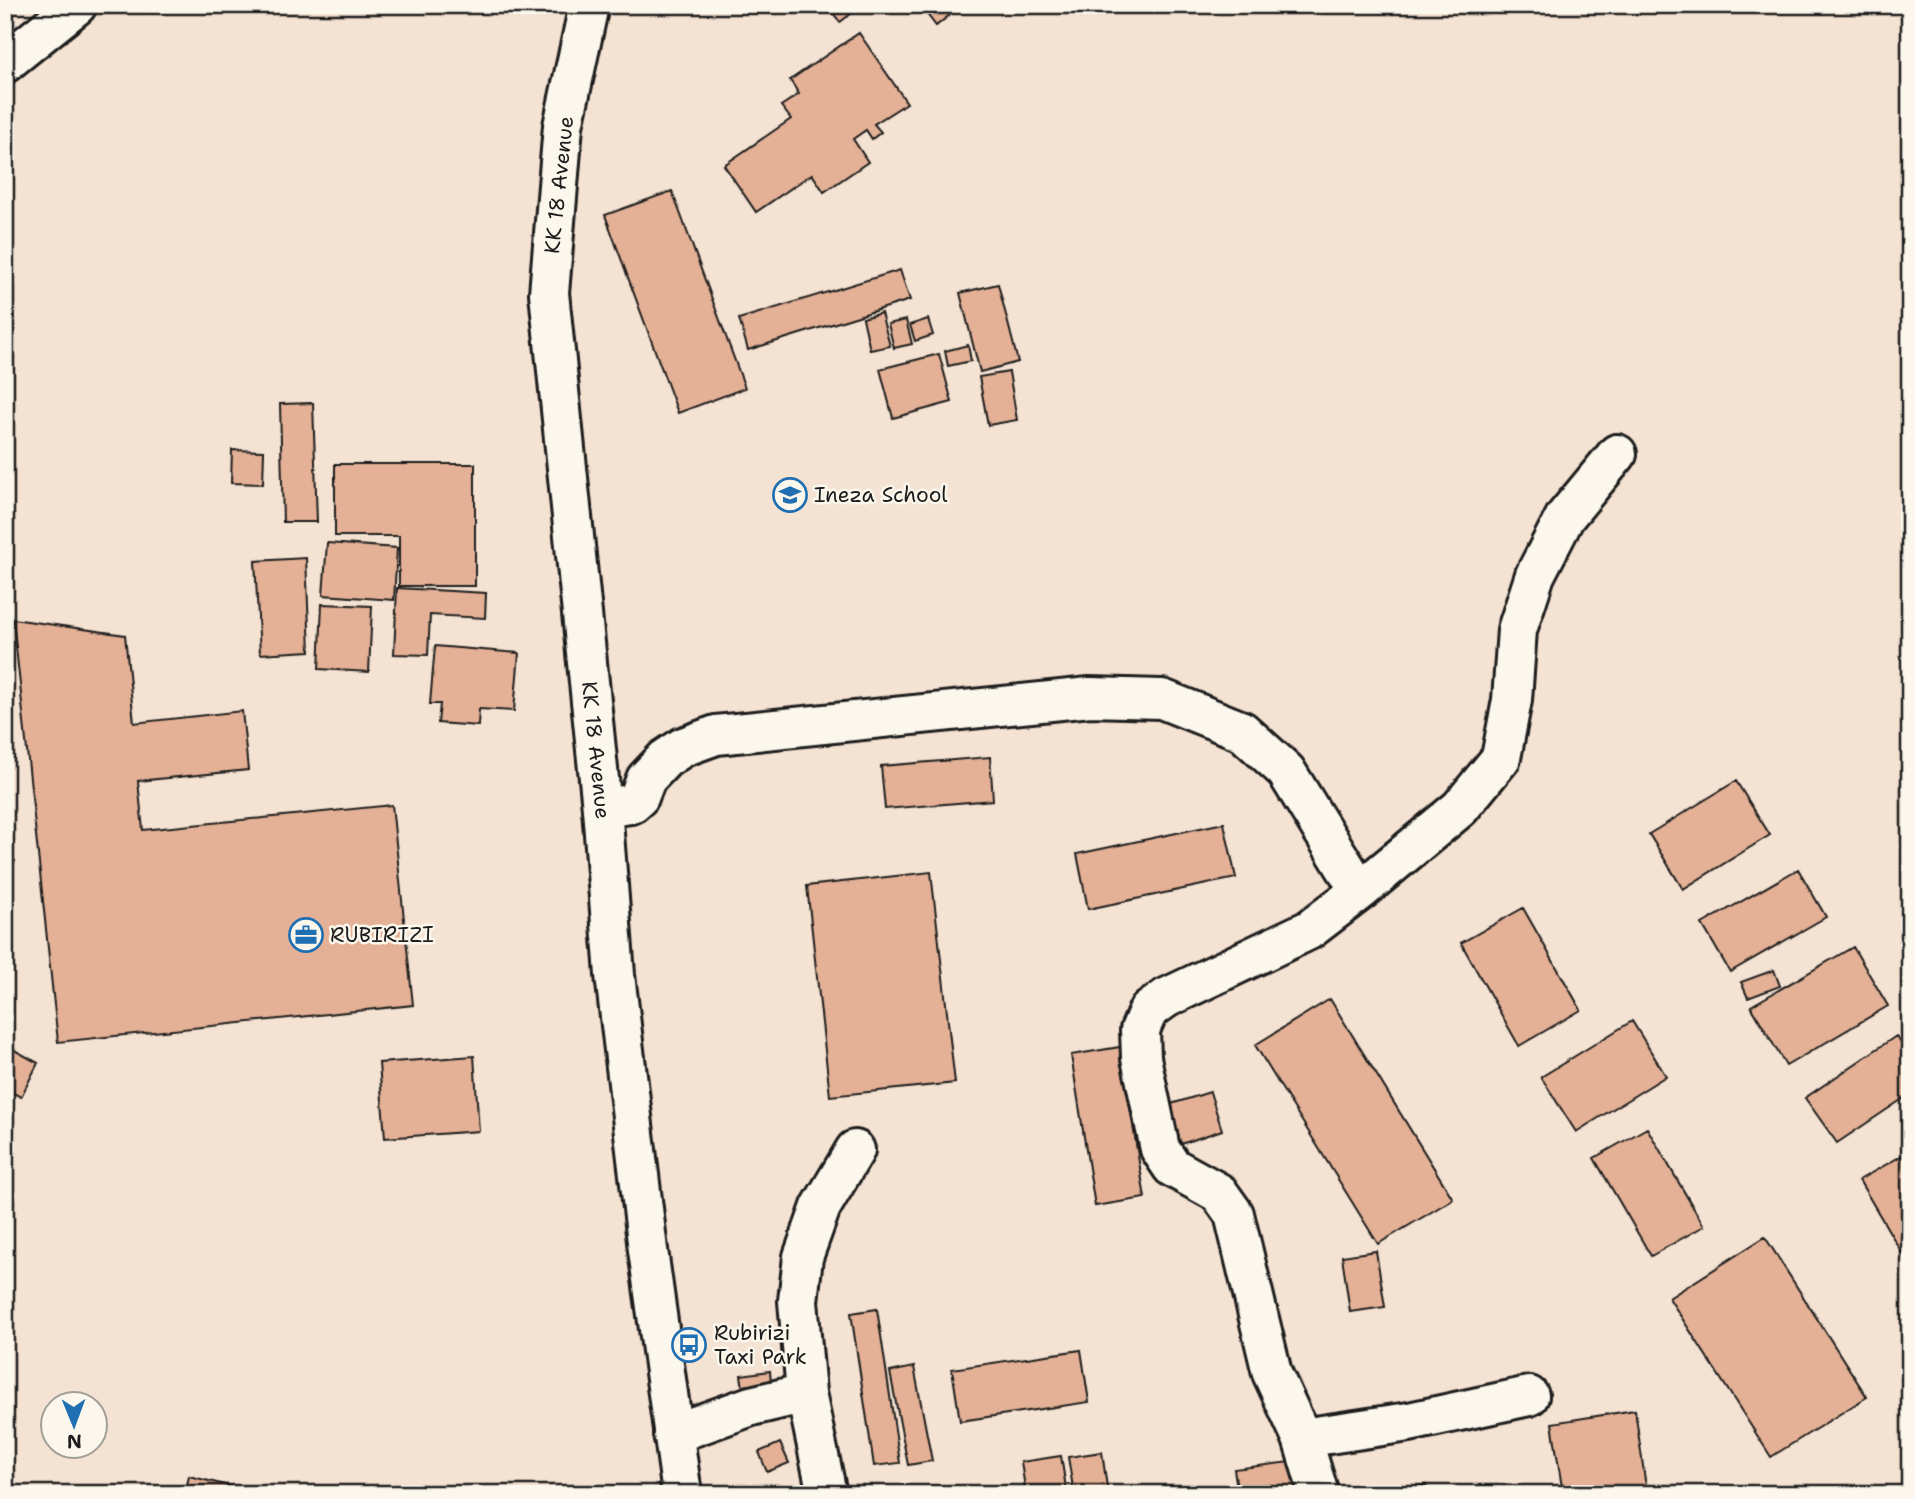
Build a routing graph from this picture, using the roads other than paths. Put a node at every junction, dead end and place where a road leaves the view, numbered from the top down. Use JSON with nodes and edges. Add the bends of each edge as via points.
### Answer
{"nodes":[{"id":1,"x":77,"y":5,"type":"edge"},
{"id":2,"x":589,"y":5,"type":"edge"},
{"id":3,"x":5,"y":62,"type":"edge"},
{"id":4,"x":1617,"y":454,"type":"dead end"},
{"id":5,"x":602,"y":808,"type":"junction"},
{"id":6,"x":1360,"y":891,"type":"junction"},
{"id":7,"x":855,"y":1150,"type":"dead end"},
{"id":8,"x":806,"y":1392,"type":"junction"},
{"id":9,"x":1529,"y":1396,"type":"dead end"},
{"id":10,"x":673,"y":1434,"type":"junction"},
{"id":11,"x":1302,"y":1438,"type":"junction"},
{"id":12,"x":682,"y":1494,"type":"edge"},
{"id":13,"x":827,"y":1494,"type":"edge"},
{"id":14,"x":1319,"y":1494,"type":"edge"}],
"edges":[{"from":1,"to":3,"type":"main road"},
{"from":2,"to":5,"type":"main road","name":"KK 18 Avenue","via":[[564,126],[549,293]]},
{"from":4,"to":6,"type":"main road","via":[[1565,517],[1535,575],[1517,630],[1512,700],[1501,758],[1460,808]]},
{"from":5,"to":6,"type":"main road","via":[[631,804],[665,759],[716,735],[1090,697],[1163,699],[1242,731],[1286,771]]},
{"from":5,"to":10,"type":"main road","name":"KK 18 Avenue","via":[[615,975]]},
{"from":6,"to":11,"type":"main road","via":[[1309,930],[1167,998],[1148,1011],[1140,1030],[1141,1058],[1160,1149],[1172,1167],[1219,1193],[1234,1213],[1272,1373]]},
{"from":7,"to":8,"type":"main road","via":[[821,1207],[803,1257],[798,1301]]},
{"from":8,"to":10,"type":"main road"},
{"from":8,"to":13,"type":"main road"},
{"from":9,"to":11,"type":"main road","via":[[1409,1422]]},
{"from":10,"to":12,"type":"main road","name":"KK 18 Avenue"},
{"from":11,"to":14,"type":"main road"}]}
